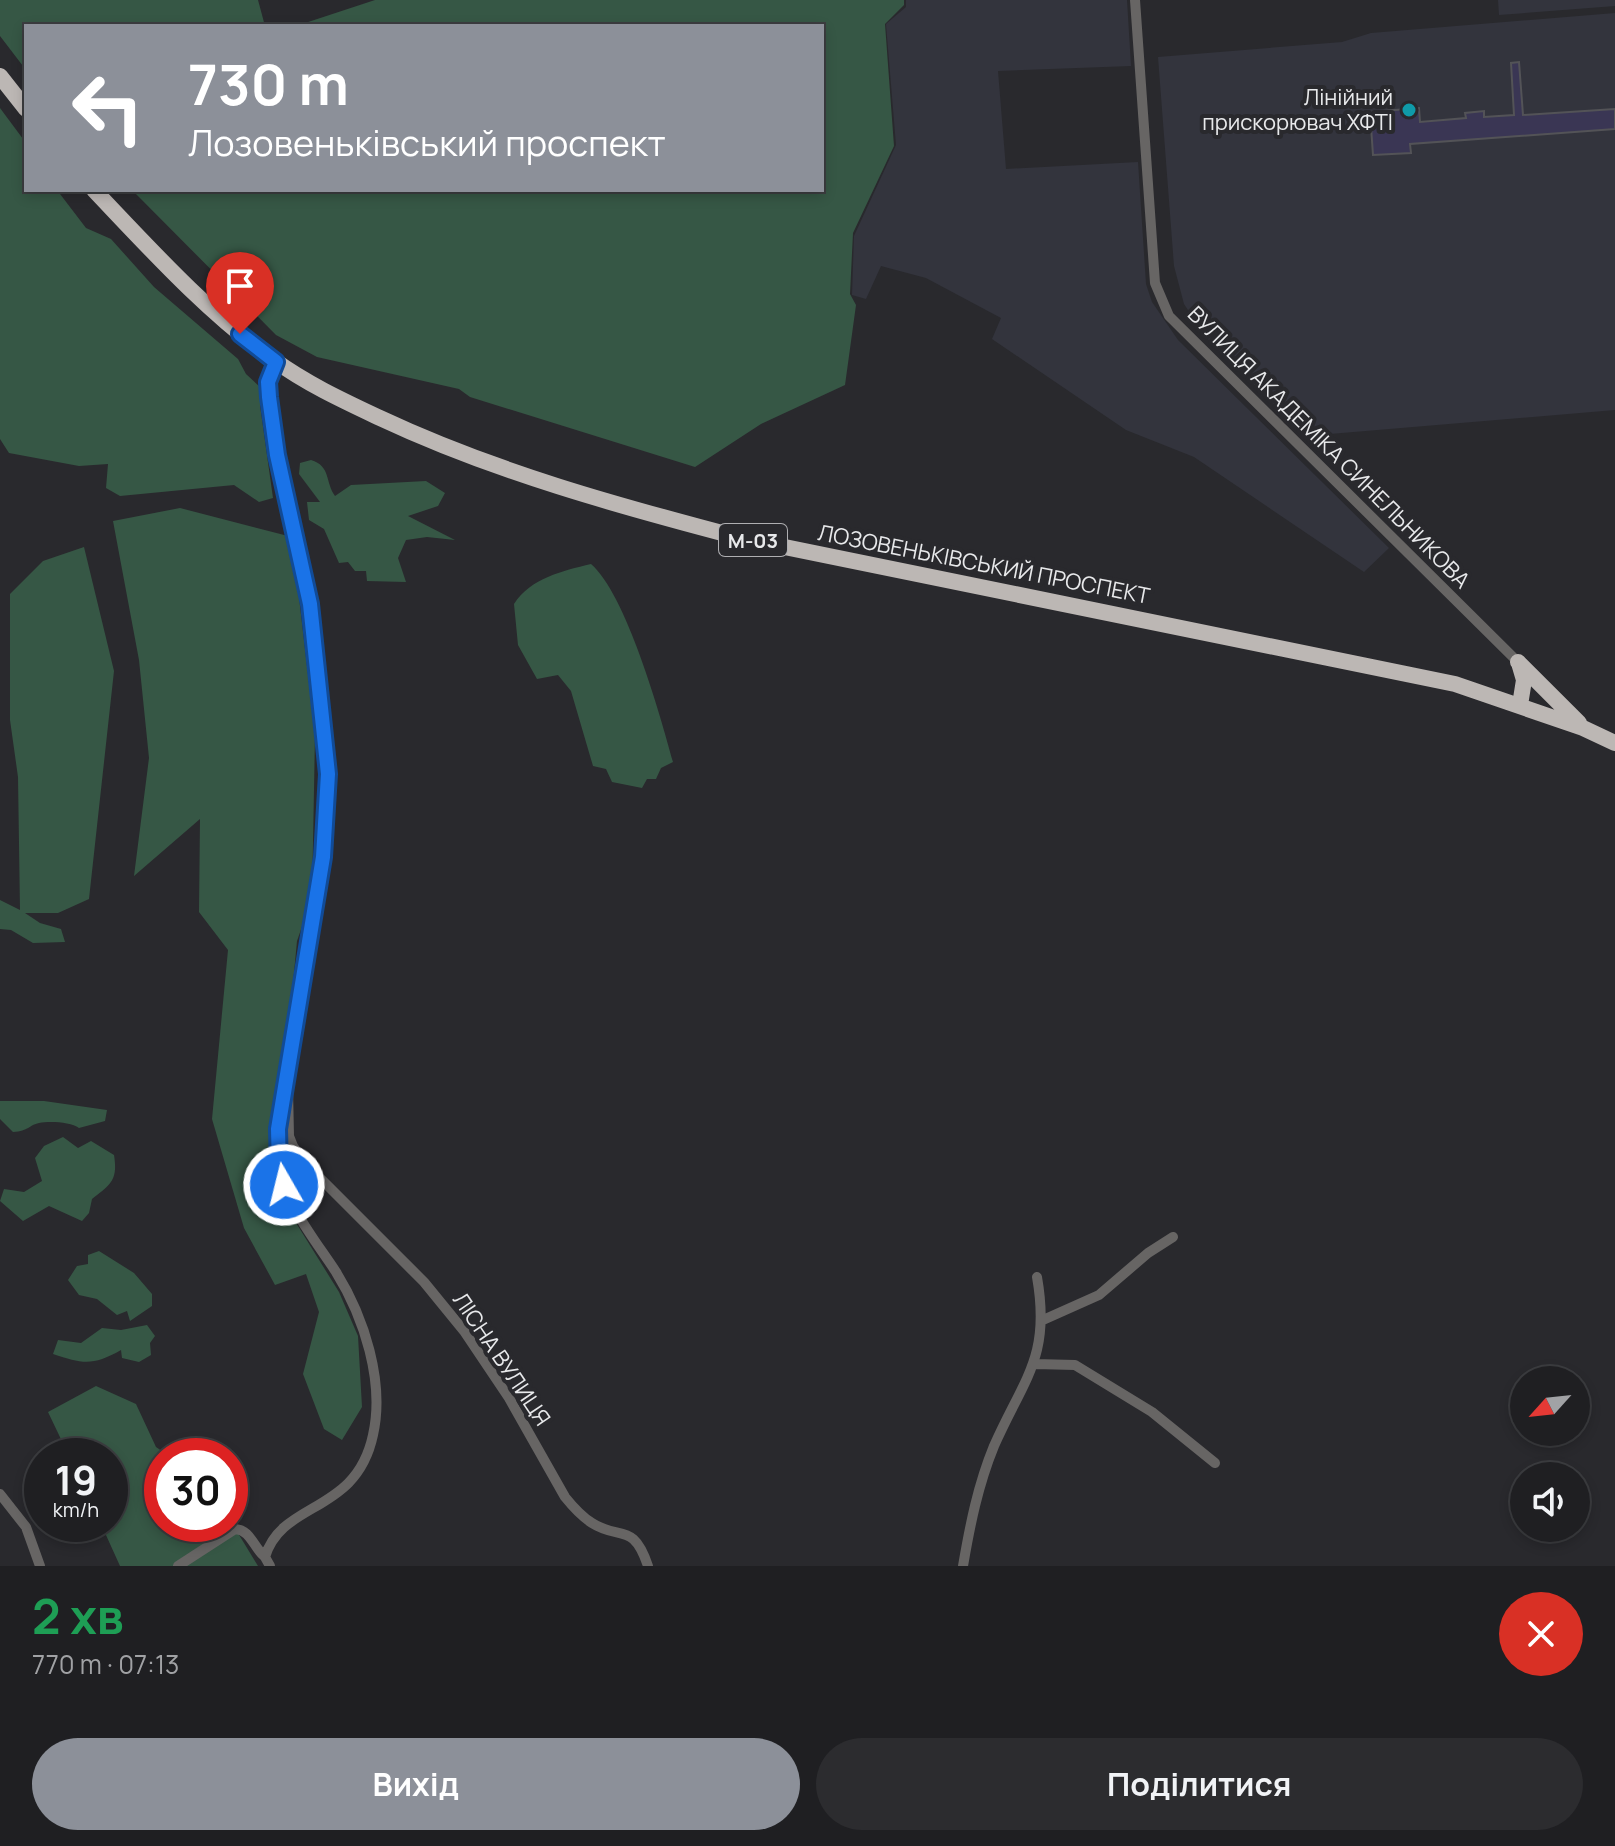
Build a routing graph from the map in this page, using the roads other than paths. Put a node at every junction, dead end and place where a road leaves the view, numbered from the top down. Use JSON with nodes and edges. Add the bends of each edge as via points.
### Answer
{"nodes":[{"id":1,"x":1135,"y":0,"type":"edge"},
{"id":2,"x":0,"y":76,"type":"edge"},
{"id":3,"x":24,"y":106,"type":"edge"},
{"id":4,"x":96,"y":192,"type":"edge"},
{"id":5,"x":276,"y":362,"type":"junction"},
{"id":6,"x":1518,"y":662,"type":"junction"},
{"id":7,"x":1498,"y":697,"type":"junction"},
{"id":8,"x":1520,"y":705,"type":"junction"},
{"id":9,"x":1583,"y":728,"type":"junction"},
{"id":10,"x":1613,"y":743,"type":"edge"},
{"id":11,"x":287,"y":1082,"type":"junction"},
{"id":12,"x":1173,"y":1237,"type":"dead end"},
{"id":13,"x":1037,"y":1277,"type":"dead end"},
{"id":14,"x":1043,"y":1320,"type":"junction"},
{"id":15,"x":1035,"y":1364,"type":"junction"},
{"id":16,"x":1215,"y":1463,"type":"dead end"},
{"id":17,"x":0,"y":1494,"type":"edge"},
{"id":18,"x":267,"y":1562,"type":"edge"},
{"id":19,"x":40,"y":1566,"type":"edge"},
{"id":20,"x":178,"y":1566,"type":"edge"},
{"id":21,"x":648,"y":1566,"type":"edge"},
{"id":22,"x":963,"y":1566,"type":"edge"}],
"edges":[{"from":1,"to":6,"type":"street","name":"ВУЛИЦЯ АКАДЕМІКА СИНЕЛЬНИКОВА","via":[[1155,283],[1169,316]]},
{"from":2,"to":3,"type":"highway"},
{"from":4,"to":5,"type":"highway","name":"ЛОЗОВЕНЬКІВСЬКИЙ ПРОСПЕКТ","number":"М-03","via":[[206,304]]},
{"from":5,"to":7,"type":"highway","name":"ЛОЗОВЕНЬКІВСЬКИЙ ПРОСПЕКТ","number":"М-03","via":[[416,435],[630,509],[741,538]]},
{"from":5,"to":11,"type":"street","via":[[269,397],[310,604],[328,774],[323,857]]},
{"from":6,"to":7,"type":"highway","via":[[1516,682]]},
{"from":6,"to":8,"type":"highway","via":[[1524,680]]},
{"from":6,"to":9,"type":"highway"},
{"from":7,"to":8,"type":"highway","name":"ЛОЗОВЕНЬКІВСЬКИЙ ПРОСПЕКТ","number":"М-03"},
{"from":8,"to":9,"type":"highway","name":"ЛОЗОВЕНЬКІВСЬКИЙ ПРОСПЕКТ","number":"М-03"},
{"from":9,"to":10,"type":"highway","name":"ЛОЗОВЕНЬКІВСЬКИЙ ПРОСПЕКТ","number":"М-03"},
{"from":11,"to":18,"type":"street","via":[[278,1129],[279,1168],[300,1220],[338,1276],[363,1332],[373,1367],[375,1413],[360,1472],[348,1486],[273,1537]]},
{"from":11,"to":21,"type":"street","name":"ЛІСНА ВУЛИЦЯ","via":[[289,1136],[304,1162],[424,1282],[464,1331],[575,1510],[593,1524],[629,1535]]},
{"from":12,"to":14,"type":"street","via":[[1099,1295]]},
{"from":13,"to":14,"type":"street"},
{"from":14,"to":15,"type":"street"},
{"from":15,"to":16,"type":"street","via":[[1075,1365],[1152,1412]]},
{"from":15,"to":22,"type":"street","via":[[978,1491]]},
{"from":17,"to":19,"type":"street","via":[[26,1527]]},
{"from":18,"to":20,"type":"street","via":[[250,1536],[235,1529]]}]}
